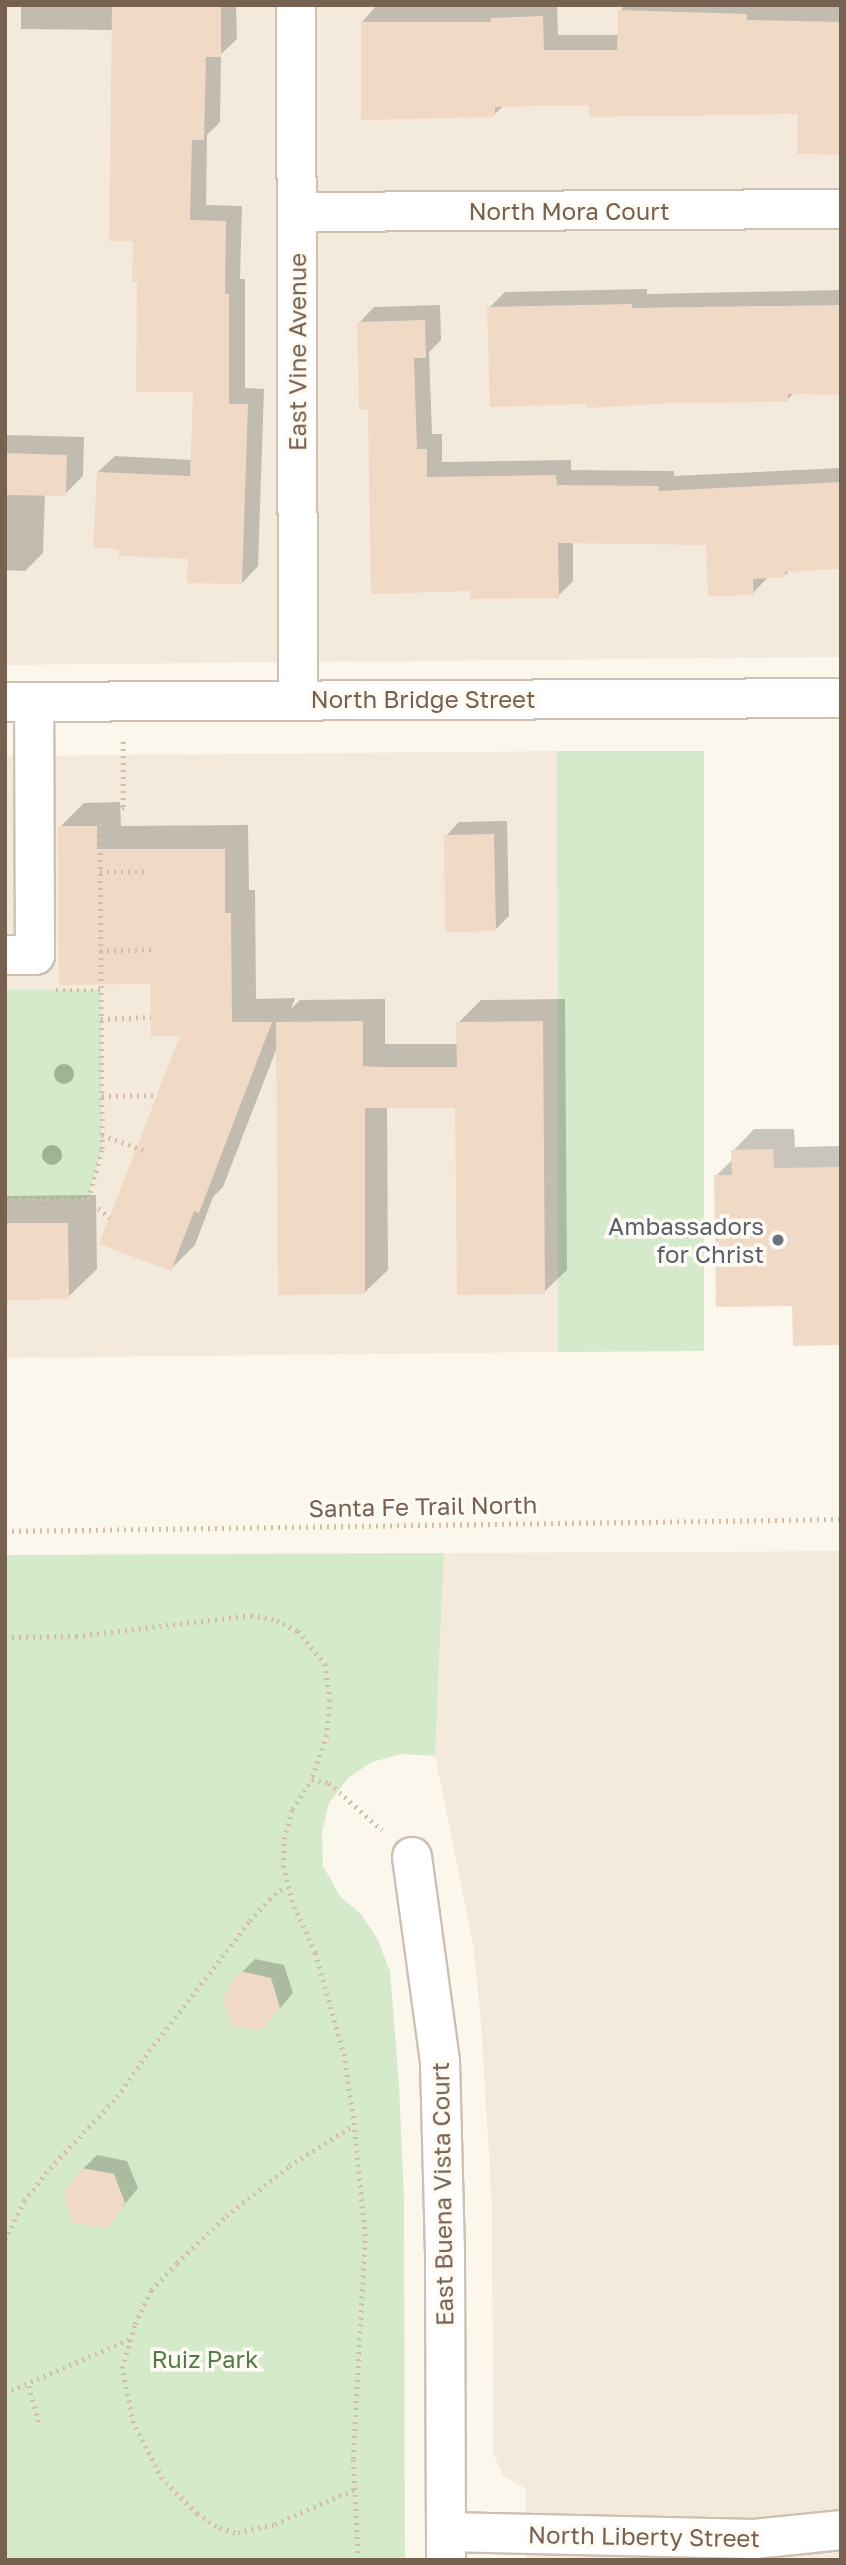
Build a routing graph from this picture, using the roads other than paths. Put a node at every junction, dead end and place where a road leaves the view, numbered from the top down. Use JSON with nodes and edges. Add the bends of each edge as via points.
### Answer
{"nodes":[{"id":1,"x":296,"y":5,"type":"edge"},
{"id":2,"x":841,"y":209,"type":"edge"},
{"id":3,"x":297,"y":212,"type":"junction"},
{"id":4,"x":841,"y":698,"type":"edge"},
{"id":5,"x":298,"y":699,"type":"junction"},
{"id":6,"x":20,"y":702,"type":"edge"},
{"id":7,"x":5,"y":955,"type":"edge"},
{"id":8,"x":412,"y":1857,"type":"road end"},
{"id":9,"x":841,"y":2530,"type":"edge"},
{"id":10,"x":446,"y":2546,"type":"edge"}],
"edges":[{"from":1,"to":3,"type":"street","name":"East Vine Avenue"},
{"from":2,"to":3,"type":"street","name":"North Mora Court"},
{"from":3,"to":5,"type":"street","name":"East Vine Avenue"},
{"from":4,"to":5,"type":"street","name":"North Bridge Street"},
{"from":5,"to":6,"type":"street","name":"North Bridge Street"},
{"from":6,"to":7,"type":"street","via":[[35,955]]},
{"from":8,"to":10,"type":"street","name":"East Buena Vista Court","via":[[440,2062]]},
{"from":9,"to":10,"type":"street","name":"North Liberty Street","via":[[754,2539]]}]}
